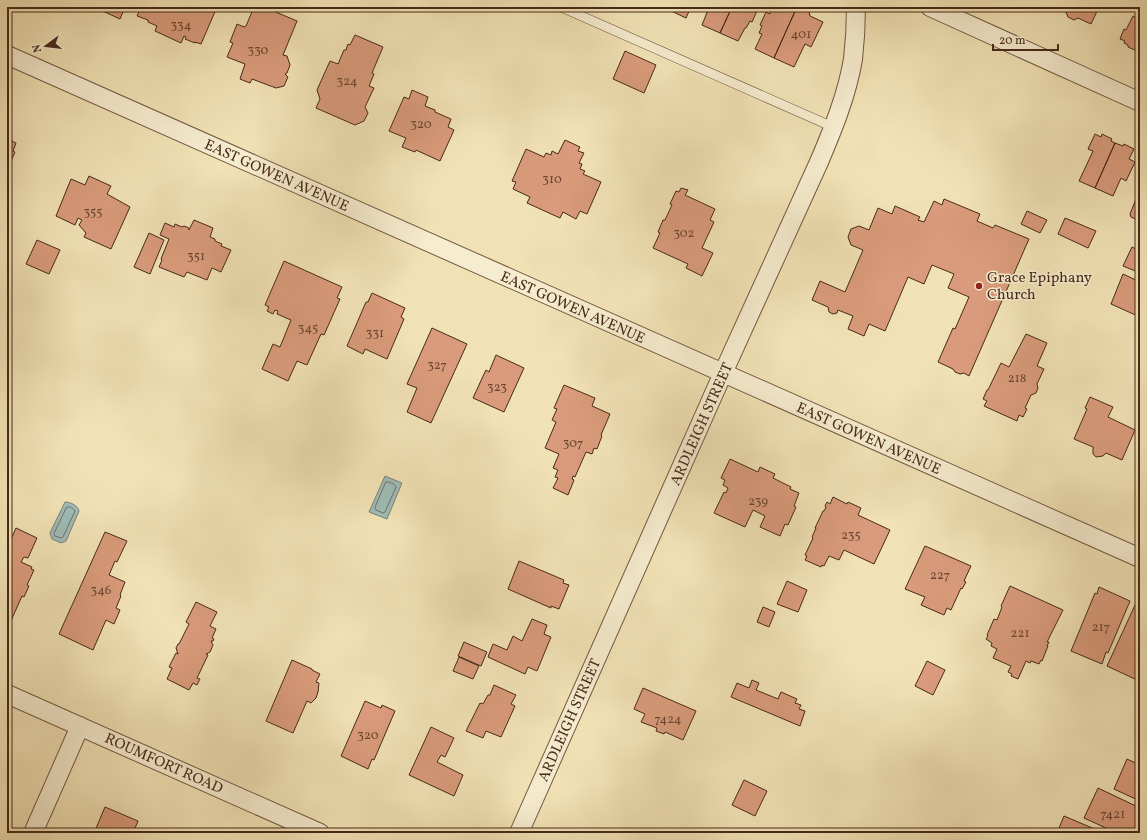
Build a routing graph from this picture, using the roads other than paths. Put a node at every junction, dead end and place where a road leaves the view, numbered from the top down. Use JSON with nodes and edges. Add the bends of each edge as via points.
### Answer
{"nodes":[{"id":1,"x":561,"y":7,"type":"edge"},
{"id":2,"x":856,"y":7,"type":"edge"},
{"id":3,"x":930,"y":7,"type":"edge"},
{"id":4,"x":7,"y":55,"type":"edge"},
{"id":5,"x":1140,"y":102,"type":"edge"},
{"id":6,"x":833,"y":128,"type":"junction"},
{"id":7,"x":723,"y":373,"type":"junction"},
{"id":8,"x":1140,"y":558,"type":"edge"},
{"id":9,"x":7,"y":694,"type":"edge"},
{"id":10,"x":80,"y":726,"type":"junction"},
{"id":11,"x":33,"y":833,"type":"edge"},
{"id":12,"x":320,"y":833,"type":"edge"},
{"id":13,"x":519,"y":833,"type":"edge"}],
"edges":[{"from":1,"to":6,"type":"lane"},
{"from":2,"to":6,"type":"street","name":"ARDLEIGH STREET","via":[[853,60]]},
{"from":3,"to":5,"type":"street"},
{"from":4,"to":7,"type":"street","name":"EAST GOWEN AVENUE"},
{"from":6,"to":7,"type":"street","name":"ARDLEIGH STREET"},
{"from":7,"to":8,"type":"street","name":"EAST GOWEN AVENUE"},
{"from":7,"to":13,"type":"street","name":"ARDLEIGH STREET"},
{"from":9,"to":10,"type":"street","name":"ROUMFORT ROAD"},
{"from":10,"to":11,"type":"street"},
{"from":10,"to":12,"type":"street","name":"ROUMFORT ROAD"}]}
